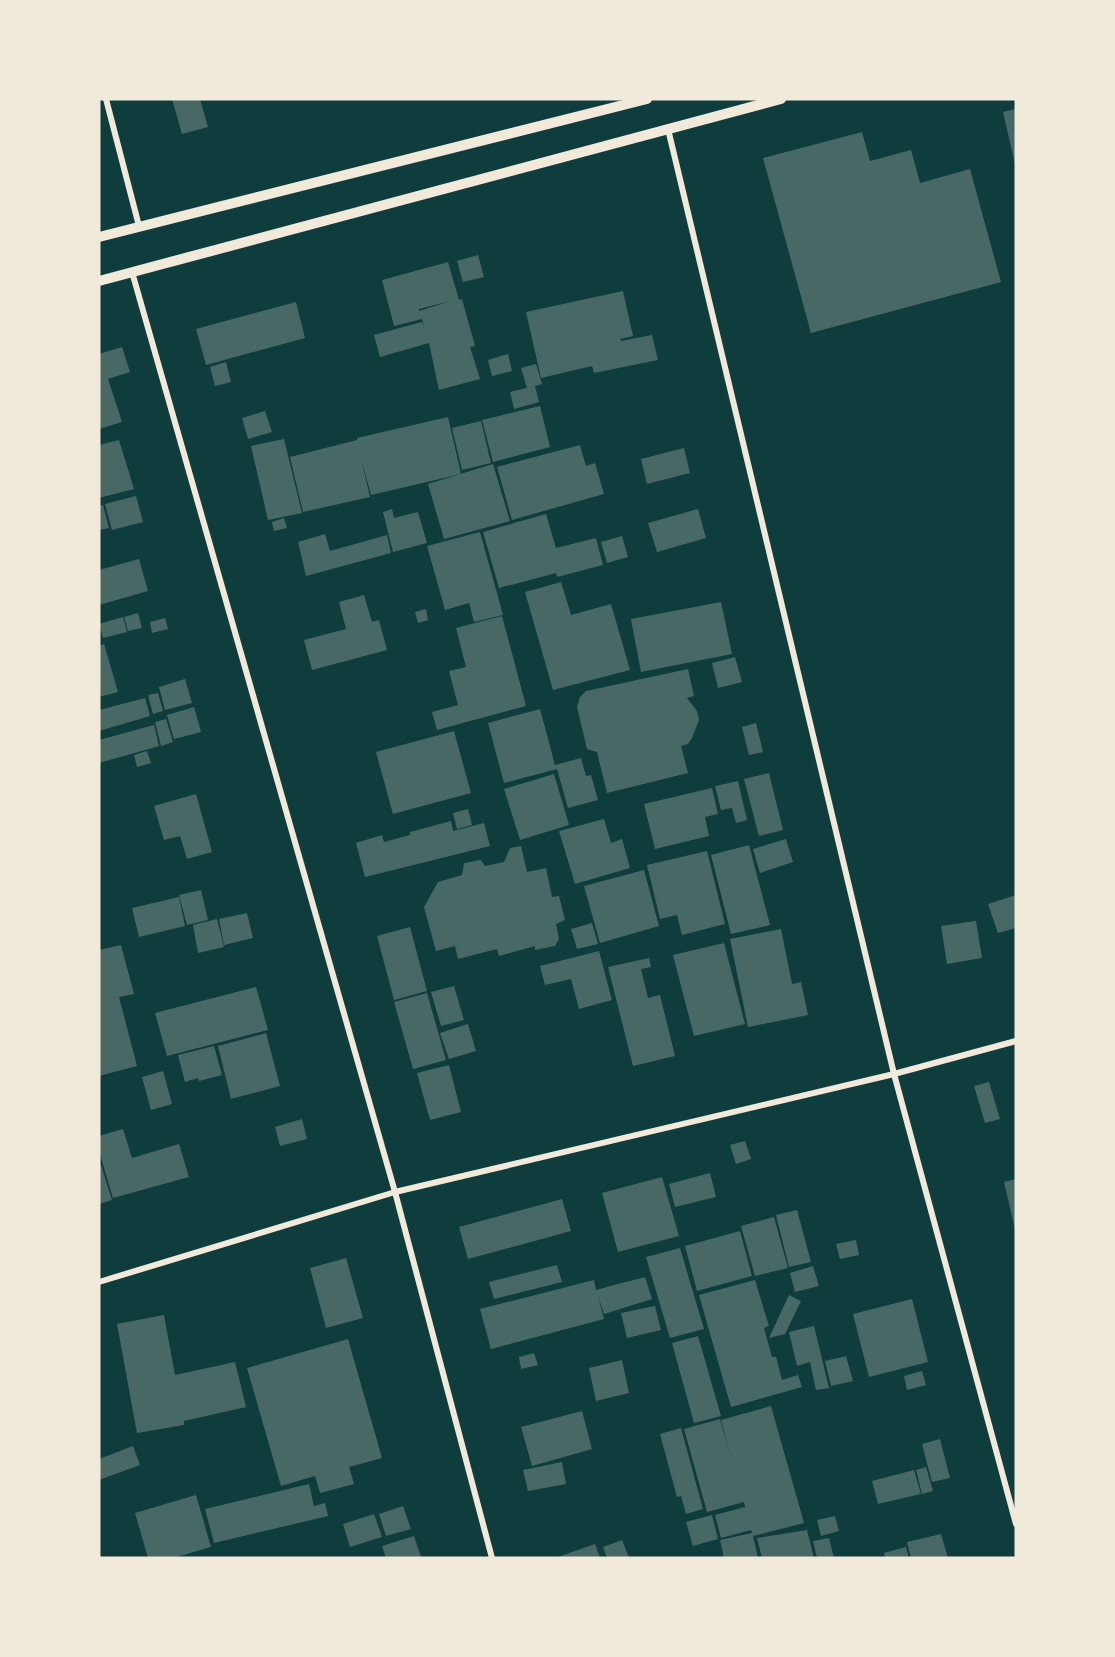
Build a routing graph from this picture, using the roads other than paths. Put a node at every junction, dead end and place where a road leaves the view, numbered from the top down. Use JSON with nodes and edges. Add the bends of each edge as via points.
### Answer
{"nodes":[{"id":1,"x":106,"y":99,"type":"edge"},
{"id":2,"x":647,"y":99,"type":"edge"},
{"id":3,"x":781,"y":99,"type":"edge"},
{"id":4,"x":624,"y":102,"type":"edge"},
{"id":5,"x":668,"y":129,"type":"junction"},
{"id":6,"x":139,"y":226,"type":"junction"},
{"id":7,"x":99,"y":237,"type":"edge"},
{"id":8,"x":132,"y":272,"type":"junction"},
{"id":9,"x":99,"y":281,"type":"edge"},
{"id":10,"x":1016,"y":1041,"type":"edge"},
{"id":11,"x":894,"y":1074,"type":"junction"},
{"id":12,"x":395,"y":1192,"type":"junction"},
{"id":13,"x":99,"y":1282,"type":"edge"},
{"id":14,"x":1016,"y":1524,"type":"edge"},
{"id":15,"x":492,"y":1558,"type":"edge"}],
"edges":[{"from":1,"to":6,"type":"street"},
{"from":2,"to":4,"type":"street"},
{"from":3,"to":5,"type":"street"},
{"from":4,"to":6,"type":"street"},
{"from":5,"to":8,"type":"street"},
{"from":5,"to":11,"type":"street"},
{"from":6,"to":7,"type":"street"},
{"from":8,"to":9,"type":"street"},
{"from":8,"to":12,"type":"street"},
{"from":10,"to":11,"type":"street"},
{"from":11,"to":12,"type":"street"},
{"from":11,"to":14,"type":"street"},
{"from":12,"to":13,"type":"street"},
{"from":12,"to":15,"type":"street"}]}
